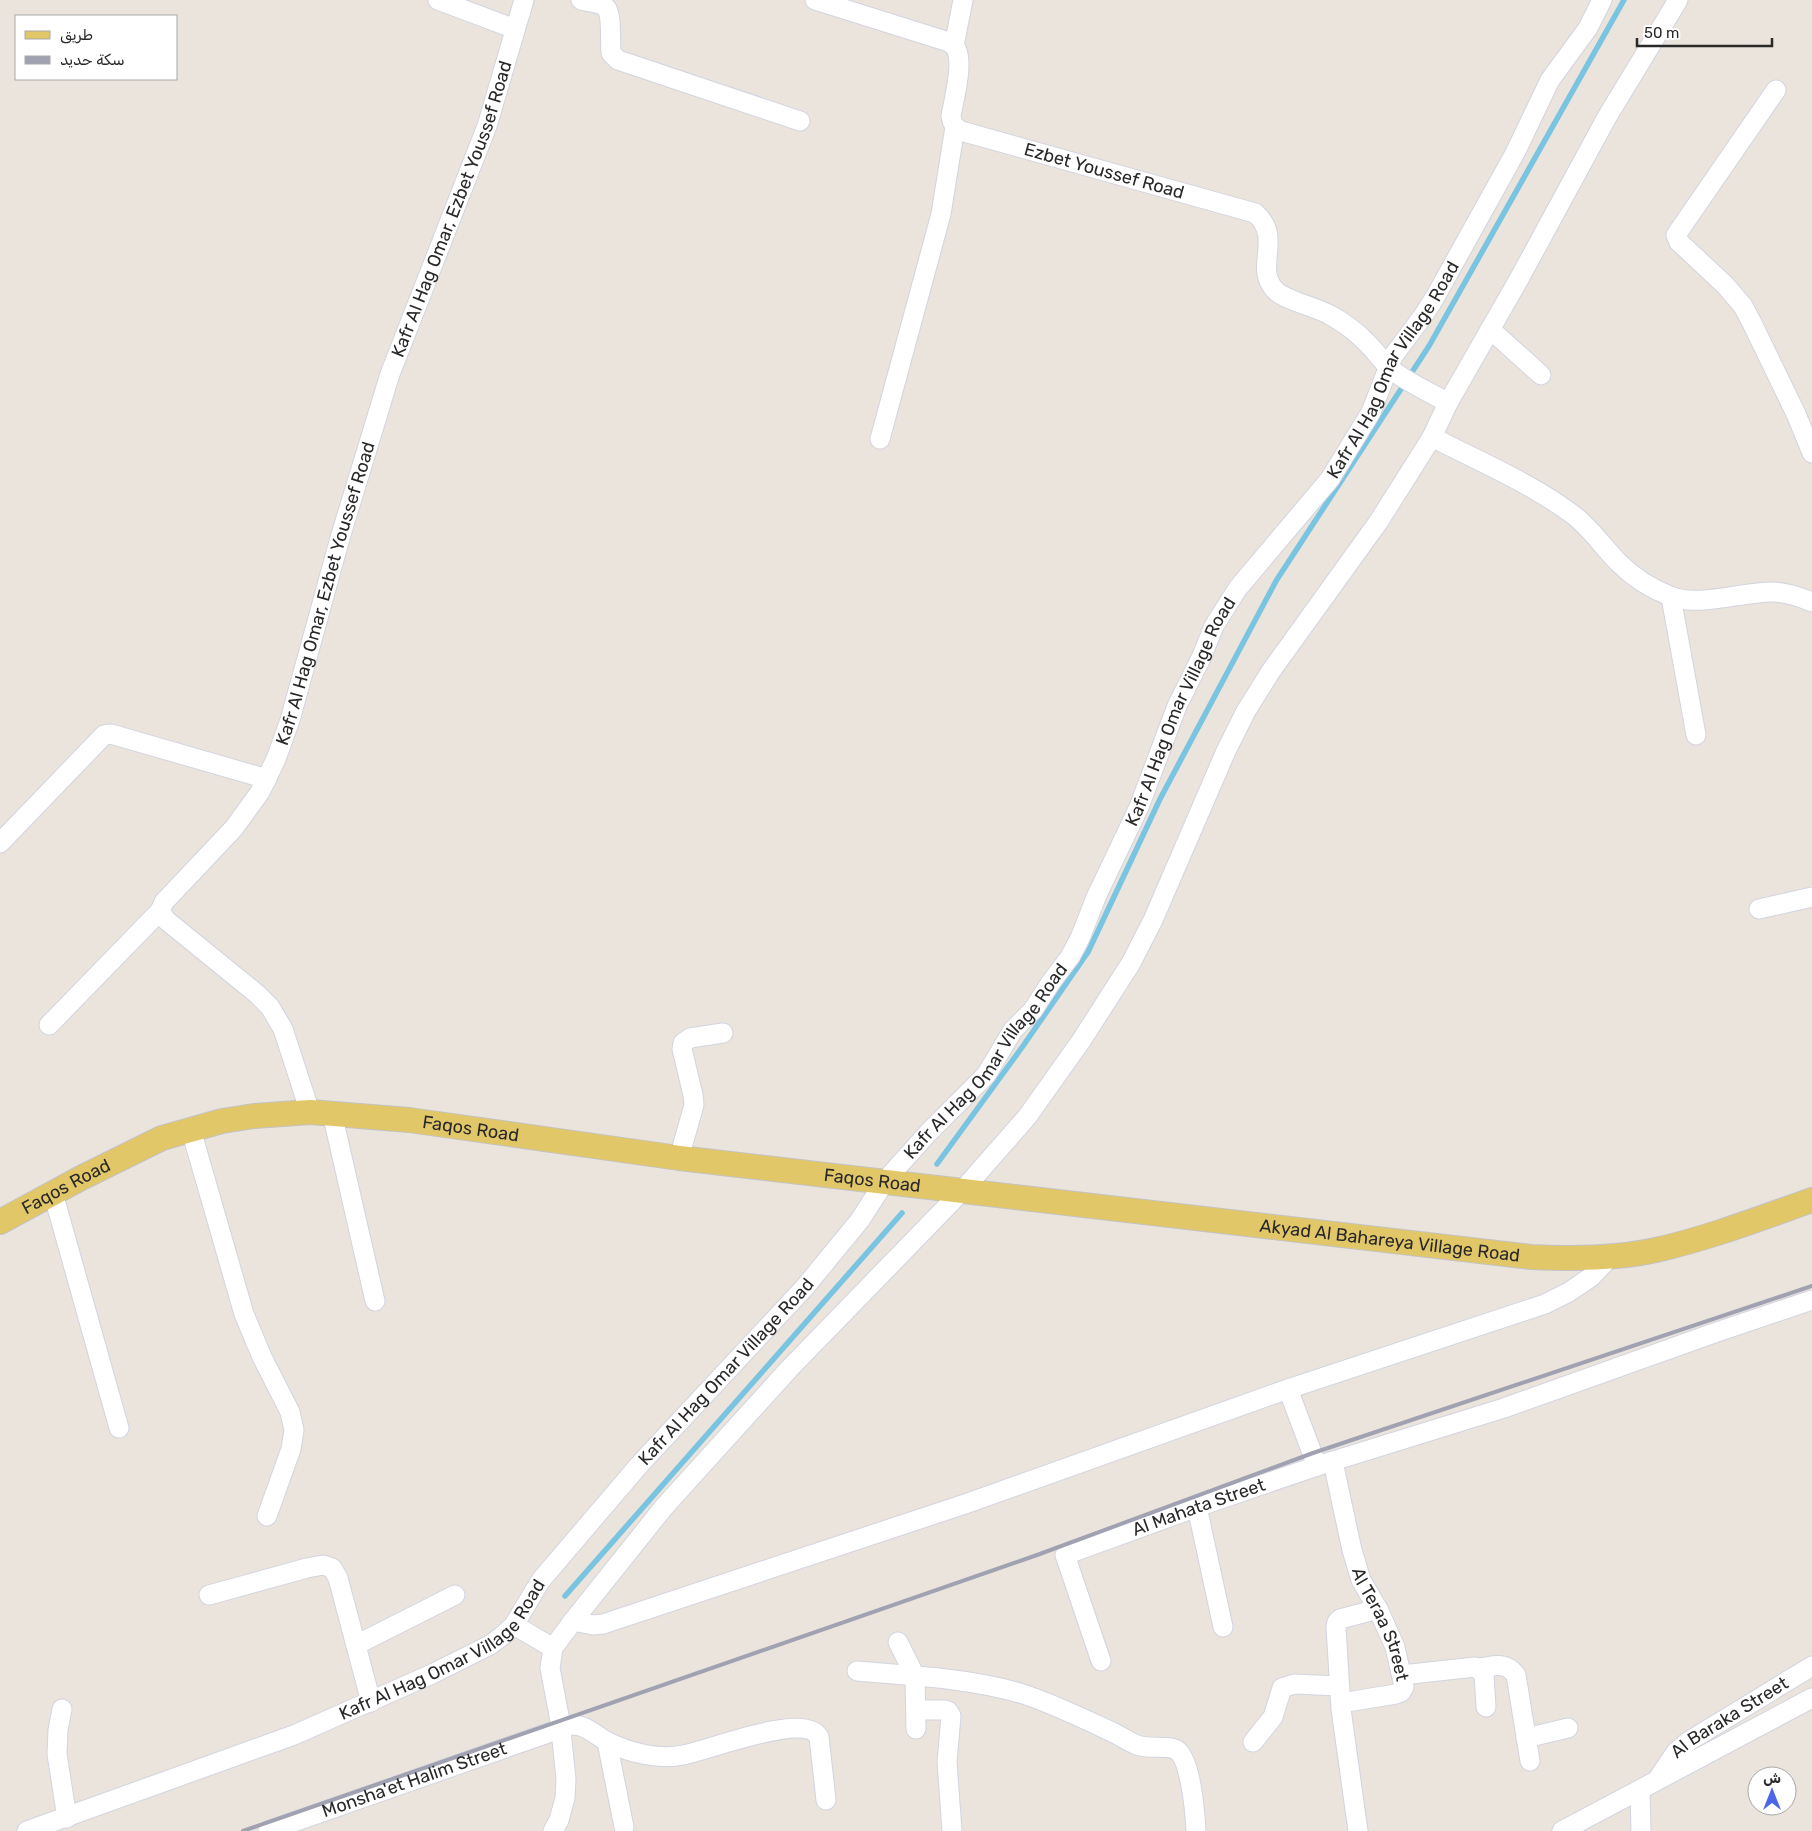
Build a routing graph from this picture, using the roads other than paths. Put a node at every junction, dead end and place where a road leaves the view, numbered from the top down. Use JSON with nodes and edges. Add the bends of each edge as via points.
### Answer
{"nodes":[{"id":1,"x":438,"y":0,"type":"edge"},
{"id":2,"x":524,"y":0,"type":"edge"},
{"id":3,"x":581,"y":0,"type":"edge"},
{"id":4,"x":815,"y":0,"type":"edge"},
{"id":5,"x":963,"y":0,"type":"edge"},
{"id":6,"x":1602,"y":0,"type":"edge"},
{"id":7,"x":1678,"y":0,"type":"edge"},
{"id":8,"x":515,"y":28,"type":"junction"},
{"id":9,"x":954,"y":46,"type":"junction"},
{"id":10,"x":1776,"y":90,"type":"dead end"},
{"id":11,"x":800,"y":121,"type":"dead end"},
{"id":12,"x":955,"y":127,"type":"junction"},
{"id":13,"x":1490,"y":329,"type":"junction"},
{"id":14,"x":1391,"y":368,"type":"junction"},
{"id":15,"x":1541,"y":375,"type":"dead end"},
{"id":16,"x":1440,"y":399,"type":"junction"},
{"id":17,"x":1432,"y":437,"type":"junction"},
{"id":18,"x":880,"y":439,"type":"dead end"},
{"id":19,"x":1812,"y":453,"type":"edge"},
{"id":20,"x":1671,"y":597,"type":"junction"},
{"id":21,"x":1812,"y":602,"type":"edge"},
{"id":22,"x":1696,"y":736,"type":"dead end"},
{"id":23,"x":267,"y":779,"type":"junction"},
{"id":24,"x":0,"y":843,"type":"edge"},
{"id":25,"x":1812,"y":897,"type":"edge"},
{"id":26,"x":1759,"y":909,"type":"dead end"},
{"id":27,"x":160,"y":911,"type":"junction"},
{"id":28,"x":49,"y":1025,"type":"dead end"},
{"id":29,"x":723,"y":1033,"type":"dead end"},
{"id":30,"x":321,"y":1112,"type":"junction"},
{"id":31,"x":191,"y":1130,"type":"junction"},
{"id":32,"x":679,"y":1158,"type":"junction"},
{"id":33,"x":885,"y":1181,"type":"junction"},
{"id":34,"x":962,"y":1191,"type":"junction"},
{"id":35,"x":53,"y":1192,"type":"junction"},
{"id":36,"x":1812,"y":1200,"type":"edge"},
{"id":37,"x":0,"y":1222,"type":"edge"},
{"id":38,"x":1610,"y":1257,"type":"junction"},
{"id":39,"x":1812,"y":1300,"type":"edge"},
{"id":40,"x":375,"y":1301,"type":"dead end"},
{"id":41,"x":1288,"y":1389,"type":"junction"},
{"id":42,"x":119,"y":1428,"type":"dead end"},
{"id":43,"x":1325,"y":1464,"type":"junction"},
{"id":44,"x":1197,"y":1507,"type":"junction"},
{"id":45,"x":268,"y":1516,"type":"dead end"},
{"id":46,"x":209,"y":1595,"type":"dead end"},
{"id":47,"x":455,"y":1595,"type":"dead end"},
{"id":48,"x":1378,"y":1609,"type":"junction"},
{"id":49,"x":572,"y":1621,"type":"junction"},
{"id":50,"x":514,"y":1624,"type":"junction"},
{"id":51,"x":1223,"y":1627,"type":"dead end"},
{"id":52,"x":898,"y":1642,"type":"dead end"},
{"id":53,"x":356,"y":1645,"type":"junction"},
{"id":54,"x":553,"y":1648,"type":"junction"},
{"id":55,"x":1101,"y":1661,"type":"dead end"},
{"id":56,"x":1812,"y":1666,"type":"edge"},
{"id":57,"x":1479,"y":1668,"type":"junction"},
{"id":58,"x":857,"y":1671,"type":"dead end"},
{"id":59,"x":1402,"y":1675,"type":"junction"},
{"id":60,"x":915,"y":1676,"type":"junction"},
{"id":61,"x":1339,"y":1686,"type":"junction"},
{"id":62,"x":1812,"y":1698,"type":"edge"},
{"id":63,"x":371,"y":1702,"type":"junction"},
{"id":64,"x":1486,"y":1707,"type":"dead end"},
{"id":65,"x":62,"y":1709,"type":"dead end"},
{"id":66,"x":1341,"y":1709,"type":"junction"},
{"id":67,"x":560,"y":1728,"type":"junction"},
{"id":68,"x":1568,"y":1728,"type":"dead end"},
{"id":69,"x":1526,"y":1738,"type":"junction"},
{"id":70,"x":607,"y":1742,"type":"junction"},
{"id":71,"x":1253,"y":1742,"type":"dead end"},
{"id":72,"x":1530,"y":1761,"type":"dead end"},
{"id":73,"x":1657,"y":1780,"type":"junction"},
{"id":74,"x":1640,"y":1790,"type":"junction"},
{"id":75,"x":826,"y":1800,"type":"dead end"},
{"id":76,"x":67,"y":1818,"type":"junction"},
{"id":77,"x":624,"y":1827,"type":"dead end"},
{"id":78,"x":276,"y":1830,"type":"edge"},
{"id":79,"x":27,"y":1831,"type":"edge"},
{"id":80,"x":553,"y":1831,"type":"edge"},
{"id":81,"x":952,"y":1831,"type":"edge"},
{"id":82,"x":1196,"y":1831,"type":"edge"},
{"id":83,"x":1358,"y":1831,"type":"edge"},
{"id":84,"x":1562,"y":1831,"type":"edge"},
{"id":85,"x":1641,"y":1831,"type":"edge"}],
"edges":[{"from":1,"to":8,"type":"street"},
{"from":2,"to":8,"type":"street","name":"Kafr Al Hag Omar, Ezbet Youssef Road"},
{"from":3,"to":11,"type":"street","via":[[607,9],[611,53],[618,60]]},
{"from":4,"to":9,"type":"street"},
{"from":5,"to":9,"type":"street"},
{"from":6,"to":14,"type":"street","name":"Kafr Al Hag Omar Village Road","via":[[1588,28],[1550,80],[1515,153],[1434,299],[1393,356]]},
{"from":7,"to":13,"type":"street","via":[[1607,117]]},
{"from":8,"to":23,"type":"street","name":"Kafr Al Hag Omar, Ezbet Youssef Road","via":[[488,126],[390,374],[290,720]]},
{"from":9,"to":12,"type":"street","via":[[959,65],[951,116]]},
{"from":10,"to":19,"type":"street","via":[[1676,235],[1679,242],[1725,285],[1742,306]]},
{"from":12,"to":14,"type":"street","name":"Ezbet Youssef Road","via":[[1255,213],[1267,227],[1266,272],[1276,292],[1345,324]]},
{"from":12,"to":18,"type":"street","via":[[941,214]]},
{"from":13,"to":15,"type":"street"},
{"from":13,"to":16,"type":"street"},
{"from":14,"to":16,"type":"street","name":"Ezbet Youssef Road"},
{"from":14,"to":33,"type":"street","name":"Kafr Al Hag Omar Village Road","via":[[1371,412],[1330,479],[1238,588],[1214,626],[1177,706],[1139,807],[1070,957],[1033,1010],[1009,1036],[986,1075]]},
{"from":16,"to":17,"type":"street"},
{"from":17,"to":20,"type":"street","via":[[1546,496],[1574,516],[1634,576]]},
{"from":17,"to":34,"type":"street","via":[[1379,521],[1246,711],[1153,920],[1107,1002],[1027,1117]]},
{"from":20,"to":21,"type":"street","via":[[1699,600],[1774,592],[1790,593]]},
{"from":20,"to":22,"type":"street"},
{"from":23,"to":24,"type":"street","via":[[111,734],[104,736]]},
{"from":23,"to":27,"type":"street","name":"Kafr Al Hag Omar, Ezbet Youssef Road","via":[[234,828],[164,902]]},
{"from":25,"to":26,"type":"street"},
{"from":27,"to":28,"type":"street","name":"Kafr Al Hag Omar, Ezbet Youssef Road"},
{"from":27,"to":30,"type":"street","via":[[166,920],[270,1006]]},
{"from":29,"to":32,"type":"street","via":[[690,1038],[683,1043],[694,1105]]},
{"from":30,"to":31,"type":"main road","name":"Faqos Road","via":[[254,1116]]},
{"from":30,"to":32,"type":"main road","name":"Faqos Road","via":[[409,1120]]},
{"from":30,"to":40,"type":"street"},
{"from":31,"to":35,"type":"main road","name":"Faqos Road","via":[[162,1138]]},
{"from":31,"to":45,"type":"street","via":[[244,1314],[290,1412],[294,1430],[291,1449]]},
{"from":32,"to":33,"type":"main road","name":"Faqos Road"},
{"from":33,"to":34,"type":"main road","name":"Faqos Road"},
{"from":33,"to":50,"type":"street","name":"Kafr Al Hag Omar Village Road","via":[[860,1220],[805,1286],[646,1457],[541,1580]]},
{"from":34,"to":38,"type":"main road","name":"Akyad Al Bahareya Village Road","via":[[1493,1254],[1571,1259]]},
{"from":34,"to":49,"type":"street","via":[[789,1369],[664,1507]]},
{"from":35,"to":37,"type":"main road","name":"Faqos Road"},
{"from":35,"to":42,"type":"street"},
{"from":36,"to":38,"type":"main road","name":"Akyad Al Bahareya Village Road","via":[[1699,1239]]},
{"from":38,"to":41,"type":"street","via":[[1591,1277],[1545,1304]]},
{"from":39,"to":43,"type":"street","name":"Al Mahata Street","via":[[1504,1408]]},
{"from":41,"to":43,"type":"street","name":"Al Teraa Street"},
{"from":41,"to":49,"type":"street","via":[[965,1504],[603,1624]]},
{"from":43,"to":44,"type":"street","name":"Al Mahata Street"},
{"from":43,"to":48,"type":"street","name":"Al Teraa Street","via":[[1358,1572]]},
{"from":44,"to":51,"type":"street"},
{"from":44,"to":55,"type":"street","name":"Al Mahata Street","via":[[1065,1555]]},
{"from":46,"to":53,"type":"street","via":[[307,1568],[323,1565],[332,1568],[338,1578]]},
{"from":47,"to":53,"type":"street"},
{"from":48,"to":59,"type":"street","name":"Al Teraa Street","via":[[1395,1647]]},
{"from":48,"to":61,"type":"street","via":[[1337,1622]]},
{"from":49,"to":54,"type":"street"},
{"from":50,"to":54,"type":"street"},
{"from":50,"to":63,"type":"street","name":"Kafr Al Hag Omar Village Road","via":[[490,1645]]},
{"from":52,"to":60,"type":"street"},
{"from":53,"to":63,"type":"street"},
{"from":54,"to":67,"type":"street","via":[[550,1668]]},
{"from":56,"to":73,"type":"street","name":"Al Baraka Street","via":[[1689,1741],[1676,1752]]},
{"from":57,"to":59,"type":"street","via":[[1472,1666]]},
{"from":57,"to":64,"type":"street","via":[[1485,1678]]},
{"from":57,"to":69,"type":"street","via":[[1505,1666],[1516,1675]]},
{"from":58,"to":60,"type":"street"},
{"from":59,"to":66,"type":"street","name":"Al Teraa Street","via":[[1404,1688],[1401,1692],[1348,1702]]},
{"from":60,"to":81,"type":"street","via":[[916,1720],[945,1710],[951,1716],[947,1762]]},
{"from":60,"to":82,"type":"street","via":[[1022,1694],[1139,1746],[1173,1748],[1181,1755],[1189,1778]]},
{"from":61,"to":66,"type":"street"},
{"from":61,"to":71,"type":"street","via":[[1294,1684],[1282,1688],[1273,1717]]},
{"from":62,"to":73,"type":"street"},
{"from":63,"to":76,"type":"street","name":"Kafr Al Hag Omar Village Road","via":[[294,1735]]},
{"from":65,"to":76,"type":"street","via":[[57,1754]]},
{"from":66,"to":83,"type":"street"},
{"from":67,"to":70,"type":"street","name":"Monsha'et Halim Street","via":[[582,1726]]},
{"from":67,"to":78,"type":"street","name":"Monsha'et Halim Street"},
{"from":67,"to":80,"type":"street","via":[[566,1788],[559,1820]]},
{"from":68,"to":69,"type":"street"},
{"from":69,"to":72,"type":"street"},
{"from":70,"to":75,"type":"street","name":"Monsha'et Halim Street","via":[[648,1755],[680,1756],[761,1733],[810,1729],[816,1731],[818,1737]]},
{"from":70,"to":77,"type":"street"},
{"from":73,"to":74,"type":"street"},
{"from":74,"to":84,"type":"street"},
{"from":74,"to":85,"type":"street"},
{"from":76,"to":79,"type":"street","name":"Kafr Al Hag Omar Village Road"}]}
